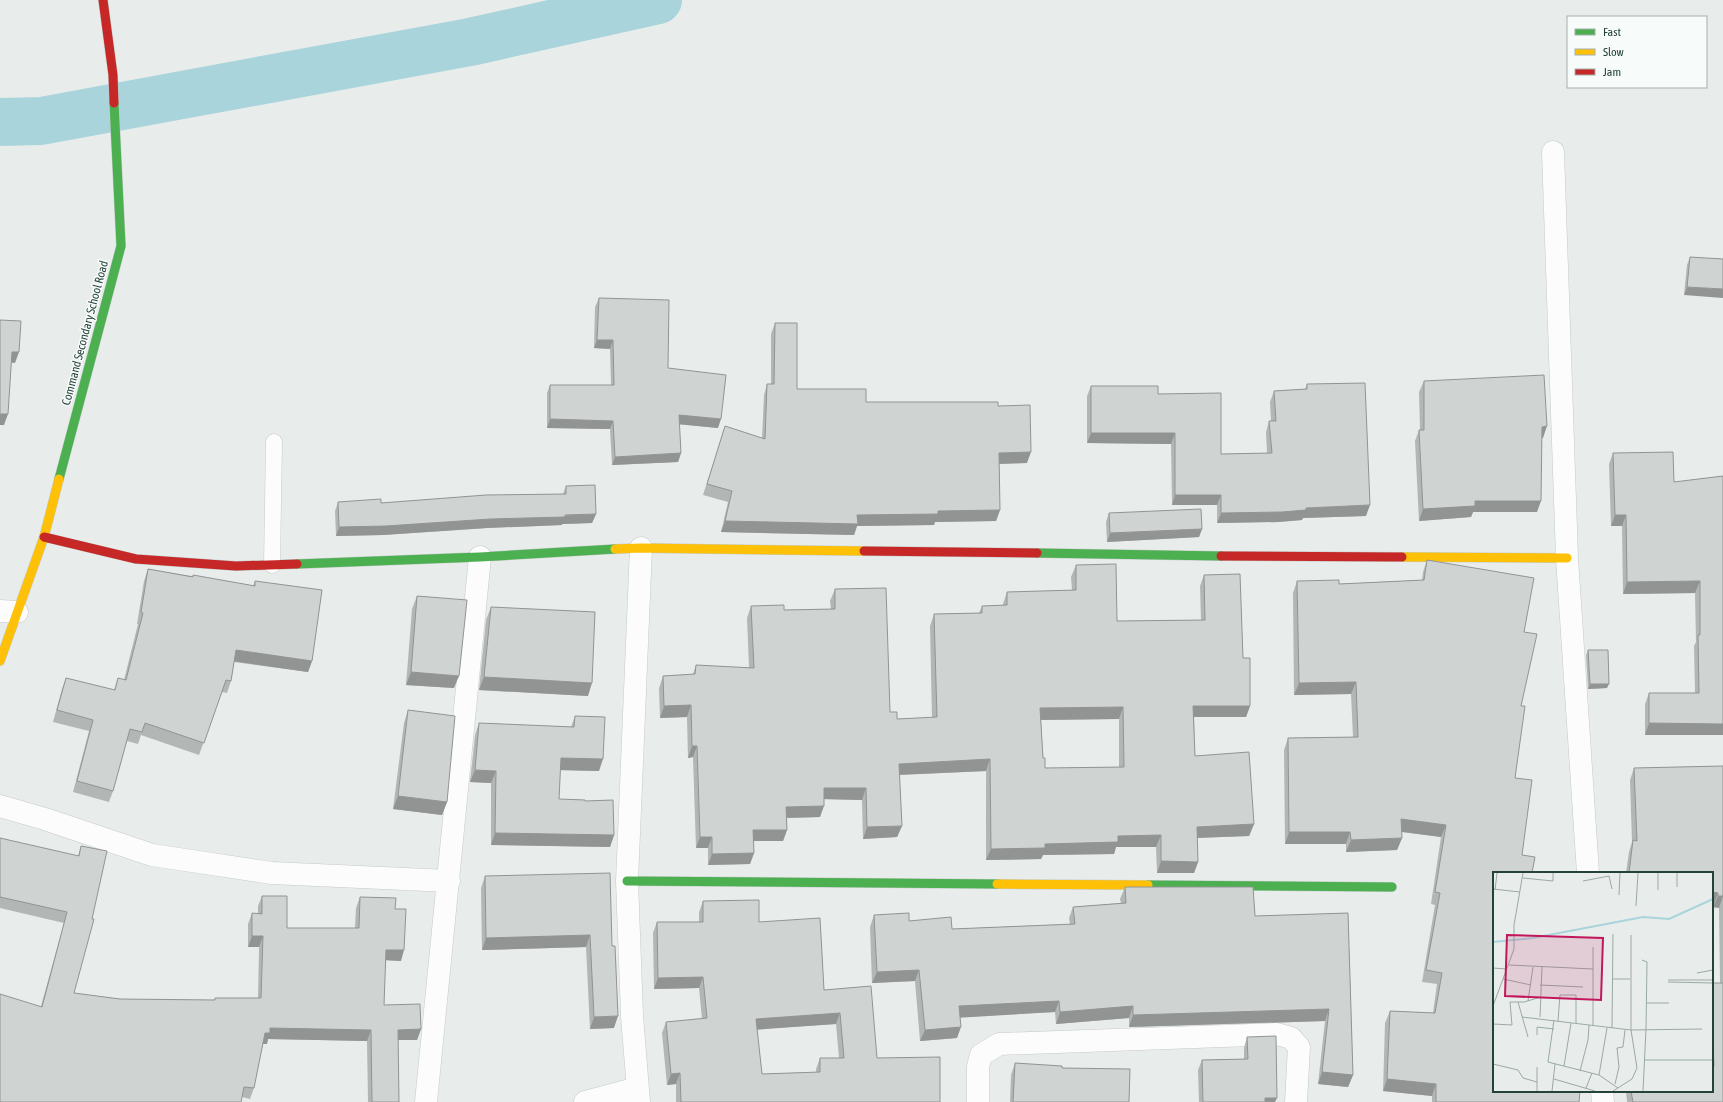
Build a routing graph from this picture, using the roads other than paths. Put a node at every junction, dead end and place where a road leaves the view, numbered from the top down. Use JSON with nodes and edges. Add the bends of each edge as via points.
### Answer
{"nodes":[{"id":1,"x":103,"y":0,"type":"edge"},
{"id":2,"x":1553,"y":152,"type":"dead end"},
{"id":3,"x":274,"y":442,"type":"dead end"},
{"id":4,"x":44,"y":537,"type":"junction"},
{"id":5,"x":641,"y":548,"type":"junction"},
{"id":6,"x":480,"y":557,"type":"junction"},
{"id":7,"x":1567,"y":558,"type":"junction"},
{"id":8,"x":272,"y":565,"type":"junction"},
{"id":9,"x":9,"y":611,"type":"edge"},
{"id":10,"x":0,"y":661,"type":"edge"},
{"id":11,"x":0,"y":806,"type":"edge"},
{"id":12,"x":1588,"y":872,"type":"edge"},
{"id":13,"x":449,"y":881,"type":"junction"},
{"id":14,"x":627,"y":881,"type":"junction"},
{"id":15,"x":1392,"y":888,"type":"dead end"},
{"id":16,"x":1602,"y":1092,"type":"edge"},
{"id":17,"x":638,"y":1095,"type":"edge"},
{"id":18,"x":426,"y":1102,"type":"edge"},
{"id":19,"x":585,"y":1102,"type":"edge"},
{"id":20,"x":978,"y":1102,"type":"edge"},
{"id":21,"x":1296,"y":1102,"type":"edge"},
{"id":22,"x":1603,"y":1102,"type":"edge"}],
"edges":[{"from":1,"to":4,"type":"street","name":"Command Secondary School Road","via":[[113,75],[121,246]]},
{"from":2,"to":7,"type":"street"},
{"from":3,"to":8,"type":"lane"},
{"from":4,"to":8,"type":"street","via":[[136,559],[236,566]]},
{"from":4,"to":9,"type":"street","name":"Command Secondary School Road"},
{"from":5,"to":6,"type":"street"},
{"from":5,"to":7,"type":"street"},
{"from":5,"to":14,"type":"street"},
{"from":6,"to":8,"type":"street"},
{"from":6,"to":13,"type":"street"},
{"from":7,"to":12,"type":"street"},
{"from":9,"to":10,"type":"street","name":"Command Secondary School Road"},
{"from":11,"to":13,"type":"street","via":[[152,855],[272,873]]},
{"from":13,"to":18,"type":"street"},
{"from":14,"to":15,"type":"street"},
{"from":14,"to":17,"type":"street"},
{"from":16,"to":22,"type":"street"},
{"from":17,"to":19,"type":"street"},
{"from":20,"to":21,"type":"street","via":[[978,1067],[981,1054],[999,1044],[1277,1034],[1291,1038],[1299,1047]]}]}
